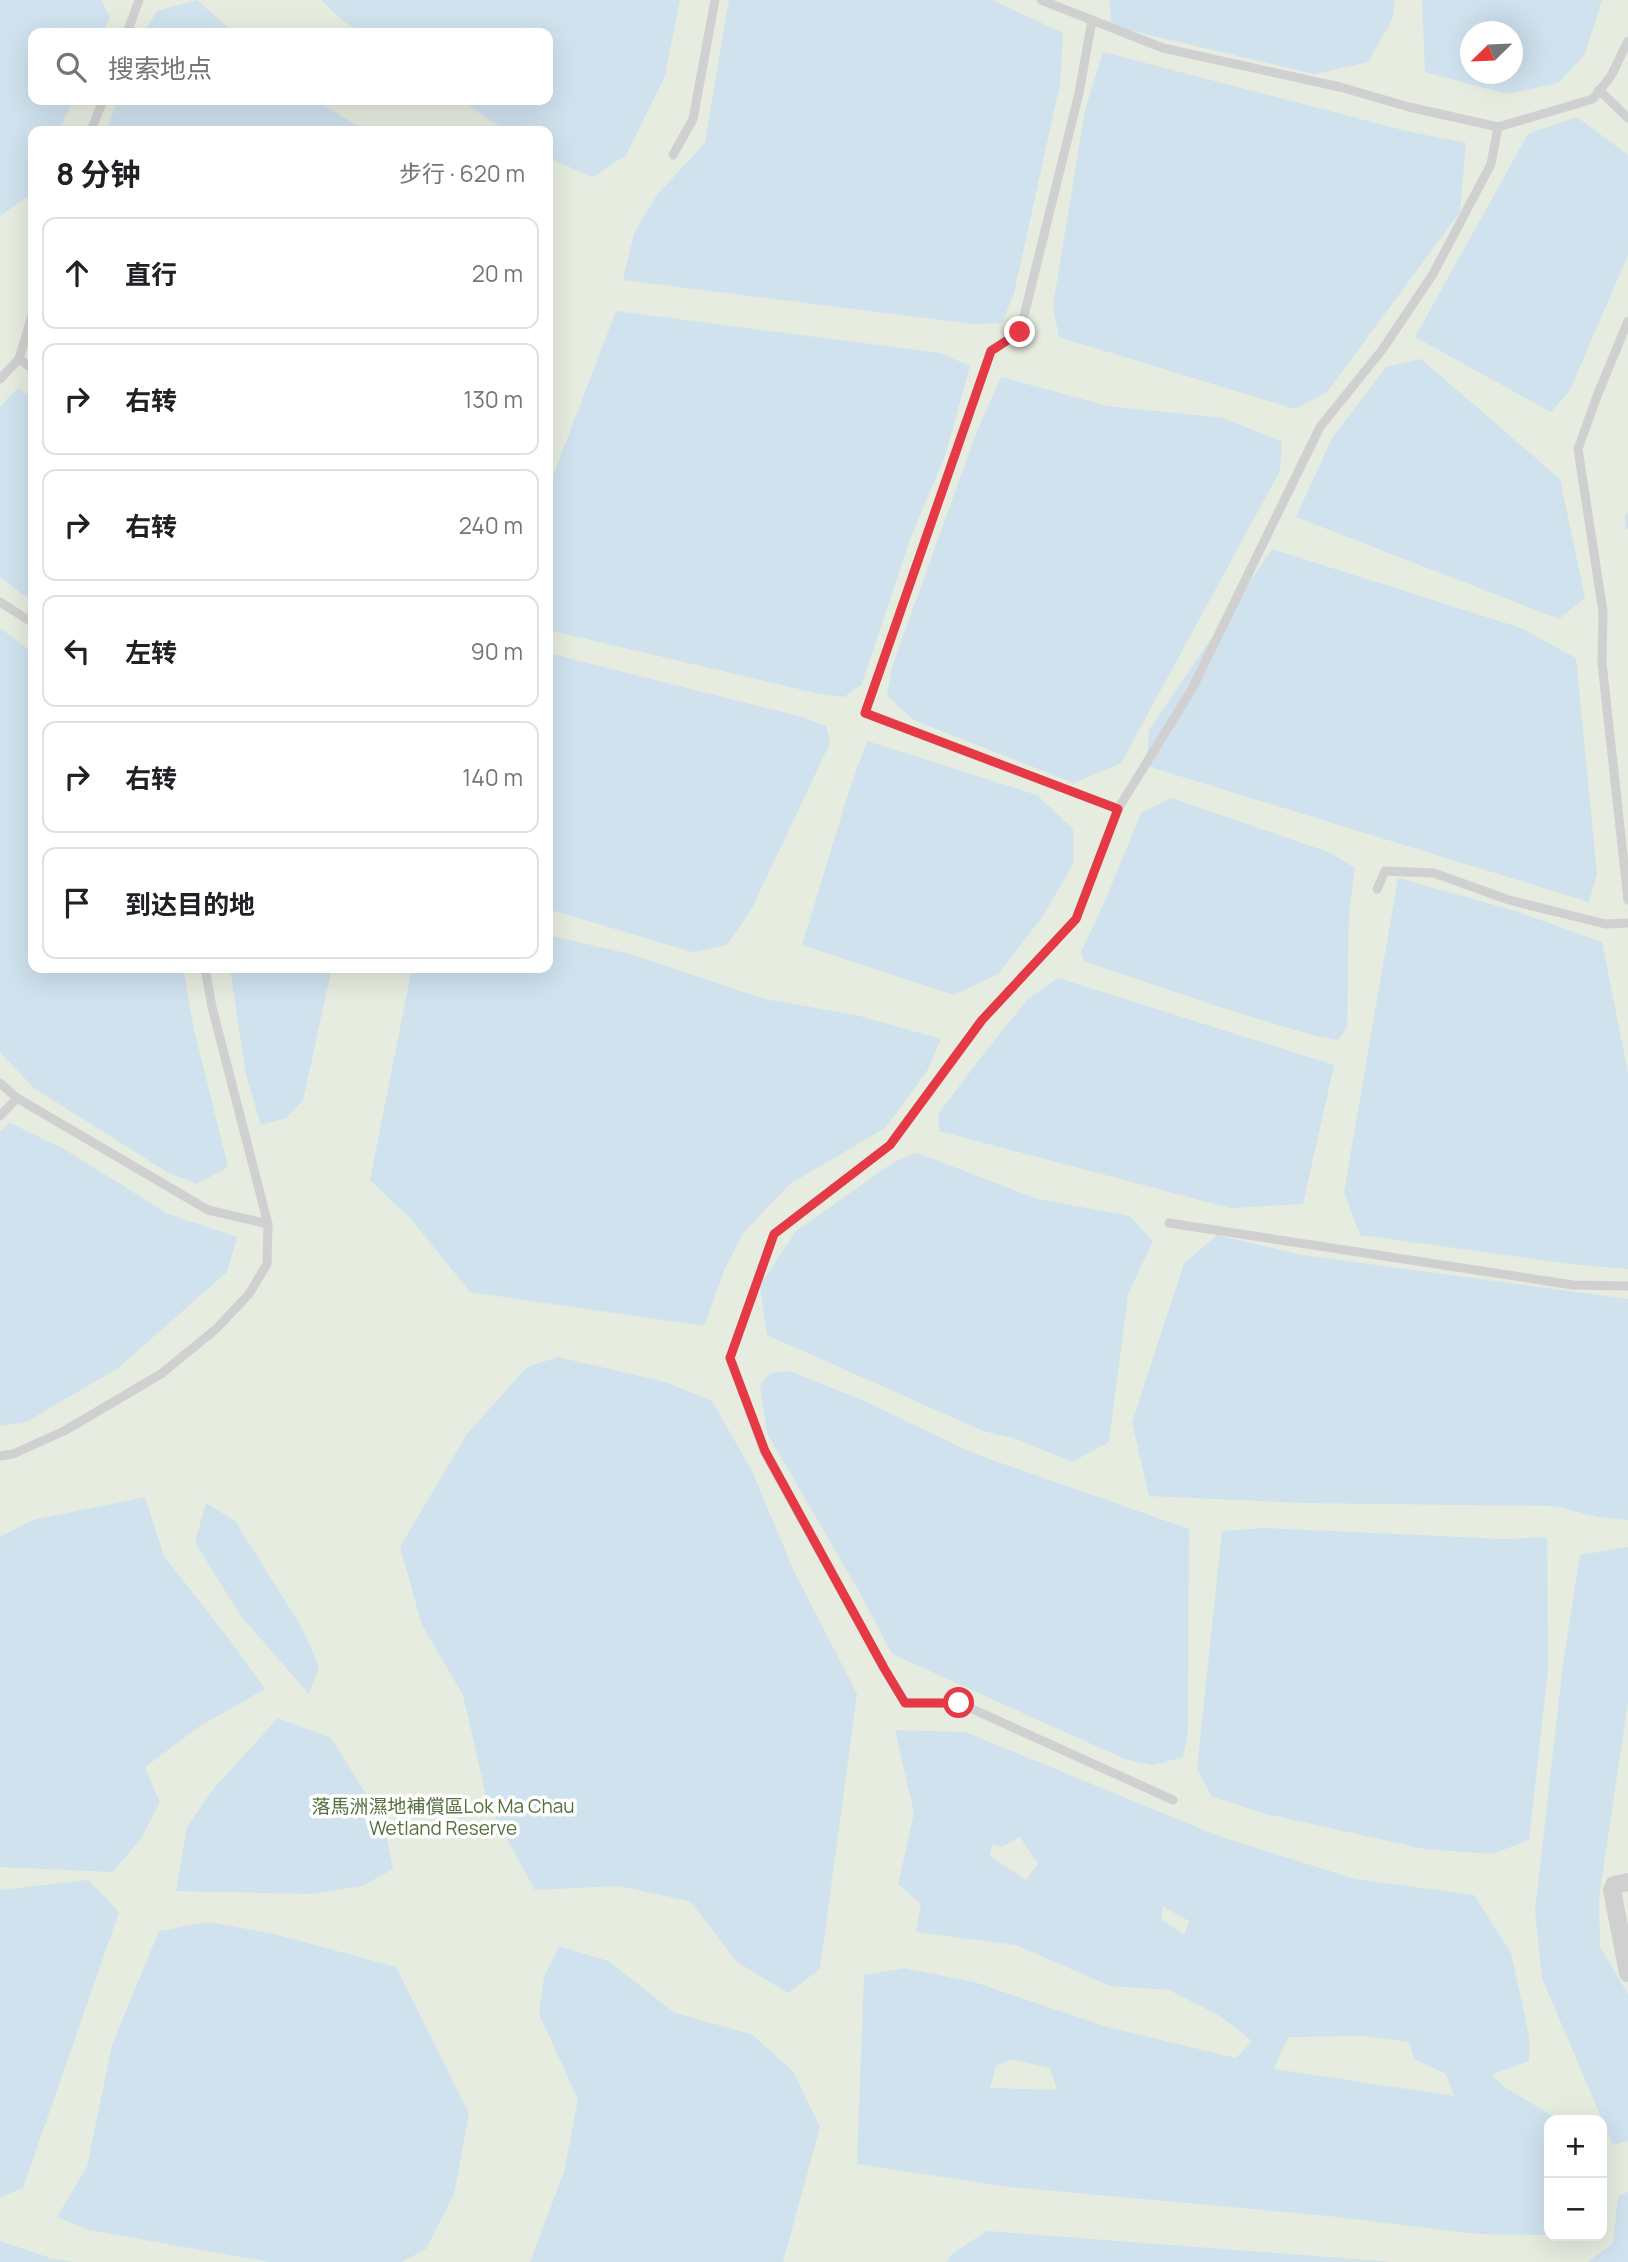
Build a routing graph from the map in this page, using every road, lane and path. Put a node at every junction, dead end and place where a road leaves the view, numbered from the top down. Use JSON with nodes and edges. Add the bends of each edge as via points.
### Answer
{"nodes":[{"id":1,"x":139,"y":0,"type":"edge"},
{"id":2,"x":715,"y":0,"type":"edge"},
{"id":3,"x":1041,"y":0,"type":"edge"},
{"id":4,"x":1091,"y":20,"type":"junction"},
{"id":5,"x":129,"y":28,"type":"edge"},
{"id":6,"x":1628,"y":41,"type":"edge"},
{"id":7,"x":1599,"y":90,"type":"junction"},
{"id":8,"x":101,"y":105,"type":"edge"},
{"id":9,"x":1628,"y":118,"type":"edge"},
{"id":10,"x":93,"y":126,"type":"edge"},
{"id":11,"x":1498,"y":127,"type":"junction"},
{"id":12,"x":673,"y":155,"type":"dead end"},
{"id":13,"x":1628,"y":321,"type":"edge"},
{"id":14,"x":28,"y":329,"type":"edge"},
{"id":15,"x":19,"y":359,"type":"junction"},
{"id":16,"x":28,"y":365,"type":"edge"},
{"id":17,"x":0,"y":379,"type":"edge"},
{"id":18,"x":0,"y":602,"type":"edge"},
{"id":19,"x":28,"y":620,"type":"edge"},
{"id":20,"x":1118,"y":809,"type":"junction"},
{"id":21,"x":1377,"y":889,"type":"dead end"},
{"id":22,"x":1628,"y":900,"type":"edge"},
{"id":23,"x":1628,"y":923,"type":"edge"},
{"id":24,"x":206,"y":973,"type":"edge"},
{"id":25,"x":0,"y":1083,"type":"edge"},
{"id":26,"x":17,"y":1098,"type":"junction"},
{"id":27,"x":0,"y":1116,"type":"edge"},
{"id":28,"x":1170,"y":1223,"type":"dead end"},
{"id":29,"x":268,"y":1224,"type":"junction"},
{"id":30,"x":1628,"y":1286,"type":"edge"},
{"id":31,"x":0,"y":1456,"type":"edge"},
{"id":32,"x":1173,"y":1800,"type":"dead end"},
{"id":33,"x":1624,"y":1882,"type":"edge"},
{"id":34,"x":1628,"y":1973,"type":"edge"}],
"edges":[{"from":1,"to":5,"type":"lane"},
{"from":2,"to":12,"type":"lane","via":[[693,119]]},
{"from":3,"to":4,"type":"lane"},
{"from":4,"to":11,"type":"lane","via":[[1163,48]]},
{"from":4,"to":20,"type":"lane","via":[[1079,93],[1020,332],[991,351],[865,713]]},
{"from":6,"to":7,"type":"lane"},
{"from":7,"to":9,"type":"lane"},
{"from":7,"to":11,"type":"lane","via":[[1593,99]]},
{"from":8,"to":10,"type":"lane"},
{"from":11,"to":20,"type":"lane","via":[[1491,164],[1433,274],[1382,351],[1320,427],[1192,689]]},
{"from":13,"to":22,"type":"lane","via":[[1578,449],[1603,612],[1602,663]]},
{"from":14,"to":15,"type":"lane"},
{"from":15,"to":16,"type":"lane"},
{"from":15,"to":17,"type":"lane"},
{"from":18,"to":19,"type":"lane"},
{"from":20,"to":32,"type":"lane","via":[[1076,919],[982,1020],[890,1145],[774,1234],[730,1358],[765,1451],[905,1703],[959,1703]]},
{"from":21,"to":23,"type":"lane","via":[[1385,872],[1434,873],[1509,900],[1605,923]]},
{"from":24,"to":29,"type":"lane"},
{"from":25,"to":26,"type":"lane"},
{"from":26,"to":27,"type":"lane"},
{"from":26,"to":29,"type":"lane","via":[[208,1210]]},
{"from":28,"to":30,"type":"lane","via":[[1560,1283]]},
{"from":29,"to":31,"type":"lane","via":[[267,1264],[248,1294],[216,1329],[161,1374],[64,1431]]},
{"from":33,"to":34,"type":"street","via":[[1612,1890]]}]}
